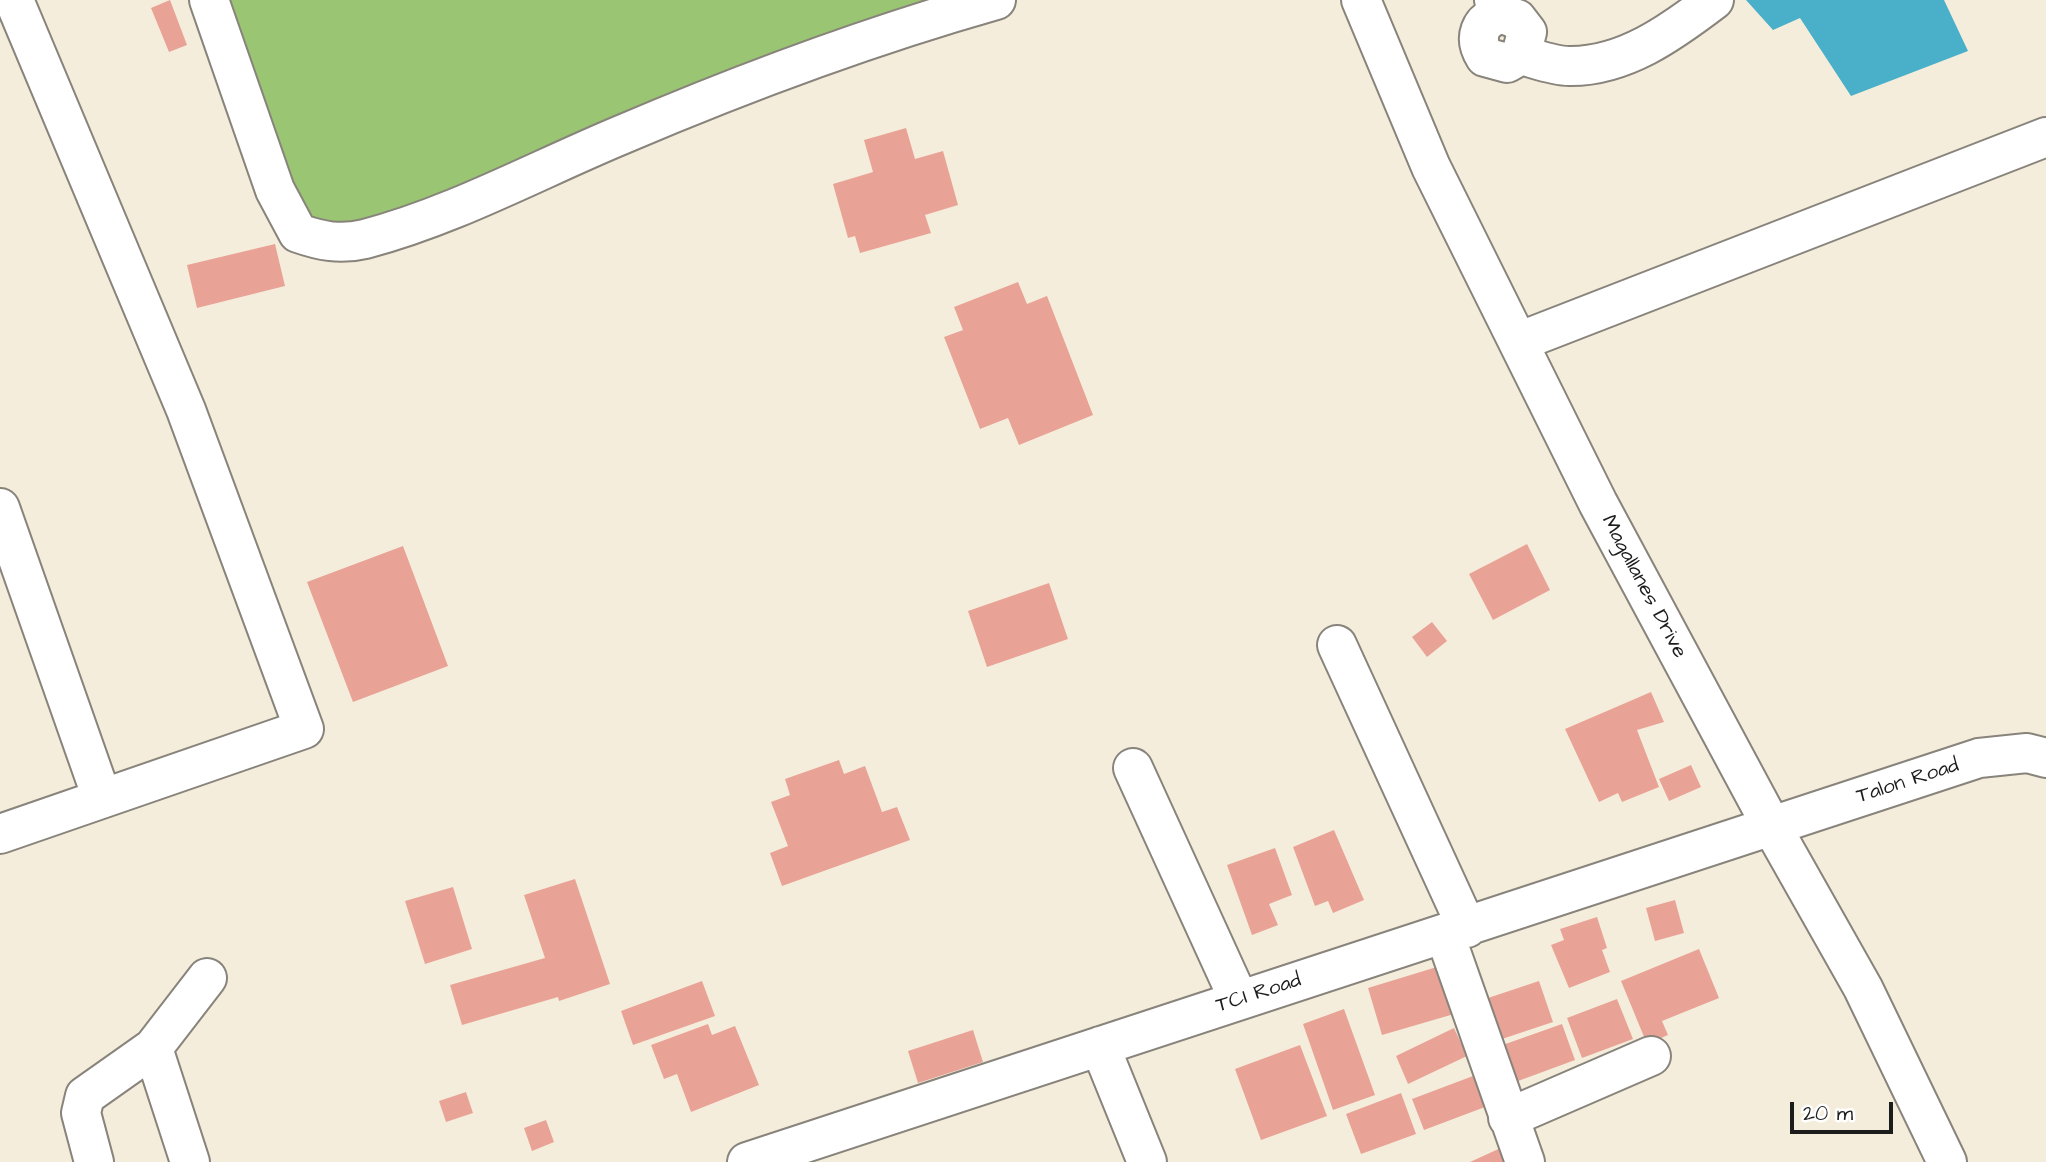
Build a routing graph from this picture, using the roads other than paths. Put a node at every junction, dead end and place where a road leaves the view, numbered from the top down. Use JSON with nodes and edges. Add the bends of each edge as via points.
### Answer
{"nodes":[{"id":1,"x":15,"y":0,"type":"edge"},
{"id":2,"x":209,"y":0,"type":"edge"},
{"id":3,"x":996,"y":0,"type":"edge"},
{"id":4,"x":1361,"y":0,"type":"edge"},
{"id":5,"x":1706,"y":6,"type":"edge"},
{"id":6,"x":1497,"y":7,"type":"edge"},
{"id":7,"x":2046,"y":137,"type":"edge"},
{"id":8,"x":1518,"y":342,"type":"junction"},
{"id":9,"x":0,"y":508,"type":"edge"},
{"id":10,"x":1337,"y":645,"type":"dead end"},
{"id":11,"x":2046,"y":758,"type":"edge"},
{"id":12,"x":1133,"y":768,"type":"dead end"},
{"id":13,"x":102,"y":798,"type":"junction"},
{"id":14,"x":1772,"y":827,"type":"junction"},
{"id":15,"x":0,"y":834,"type":"edge"},
{"id":16,"x":1456,"y":931,"type":"junction"},
{"id":17,"x":206,"y":978,"type":"dead end"},
{"id":18,"x":1239,"y":1000,"type":"junction"},
{"id":19,"x":1100,"y":1046,"type":"junction"},
{"id":20,"x":153,"y":1048,"type":"junction"},
{"id":21,"x":1651,"y":1056,"type":"dead end"},
{"id":22,"x":1508,"y":1118,"type":"junction"},
{"id":23,"x":94,"y":1162,"type":"edge"},
{"id":24,"x":190,"y":1162,"type":"edge"},
{"id":25,"x":747,"y":1162,"type":"edge"},
{"id":26,"x":1147,"y":1162,"type":"edge"},
{"id":27,"x":1525,"y":1162,"type":"edge"},
{"id":28,"x":1947,"y":1162,"type":"edge"}],
"edges":[{"from":1,"to":13,"type":"street","via":[[186,410],[303,729]]},
{"from":2,"to":3,"type":"street","via":[[275,190],[298,233],[327,243],[363,239],[434,215],[760,80]]},
{"from":4,"to":8,"type":"street","name":"Magallanes Drive","via":[[1431,167]]},
{"from":5,"to":6,"type":"street","via":[[1633,53],[1568,66],[1521,55],[1527,32],[1517,19]]},
{"from":7,"to":8,"type":"street"},
{"from":8,"to":14,"type":"street","name":"Magallanes Drive","via":[[1598,503]]},
{"from":9,"to":13,"type":"street"},
{"from":10,"to":16,"type":"street"},
{"from":11,"to":14,"type":"street","name":"Talon Road","via":[[2027,753],[1979,758]]},
{"from":12,"to":18,"type":"street"},
{"from":13,"to":15,"type":"street"},
{"from":14,"to":16,"type":"street","name":"TCI Road"},
{"from":14,"to":28,"type":"street","name":"Magallanes Drive","via":[[1863,988]]},
{"from":16,"to":18,"type":"street","name":"TCI Road"},
{"from":16,"to":22,"type":"street"},
{"from":17,"to":20,"type":"street"},
{"from":18,"to":19,"type":"street","name":"TCI Road"},
{"from":19,"to":25,"type":"street","name":"TCI Road"},
{"from":19,"to":26,"type":"street"},
{"from":20,"to":23,"type":"street","via":[[85,1096],[81,1113]]},
{"from":20,"to":24,"type":"street"},
{"from":21,"to":22,"type":"street"},
{"from":22,"to":27,"type":"street"}]}
